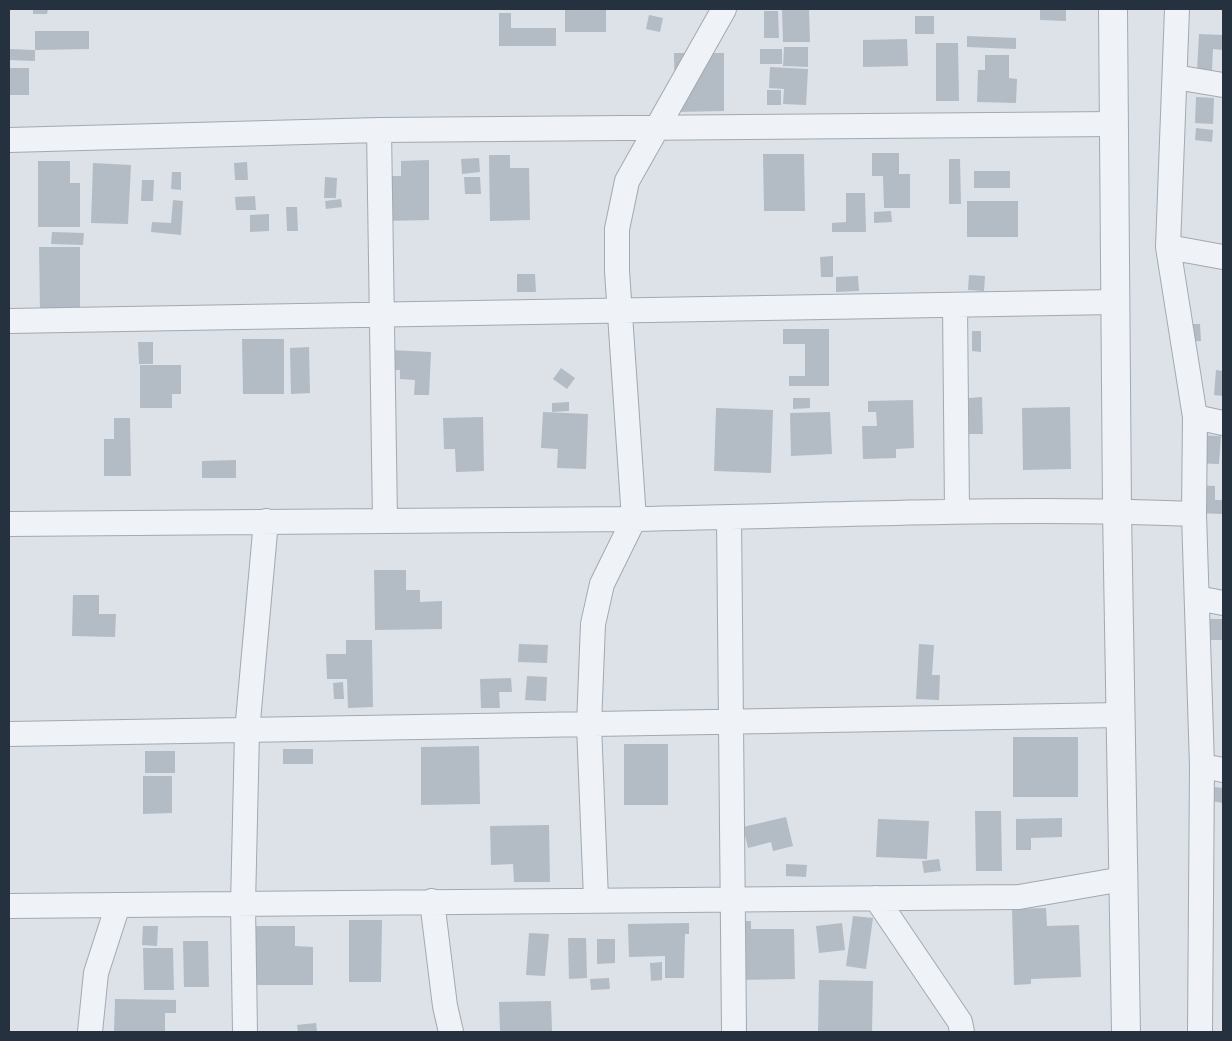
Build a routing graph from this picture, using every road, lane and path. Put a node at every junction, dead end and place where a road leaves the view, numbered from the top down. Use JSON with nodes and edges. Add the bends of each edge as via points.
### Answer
{"nodes":[{"id":1,"x":724,"y":9,"type":"edge"},
{"id":2,"x":1113,"y":9,"type":"edge"},
{"id":3,"x":1177,"y":9,"type":"edge"},
{"id":4,"x":1175,"y":77,"type":"junction"},
{"id":5,"x":1223,"y":85,"type":"edge"},
{"id":6,"x":1114,"y":124,"type":"junction"},
{"id":7,"x":658,"y":126,"type":"junction"},
{"id":8,"x":379,"y":130,"type":"junction"},
{"id":9,"x":9,"y":140,"type":"edge"},
{"id":10,"x":1168,"y":247,"type":"junction"},
{"id":11,"x":1223,"y":257,"type":"edge"},
{"id":12,"x":1115,"y":302,"type":"junction"},
{"id":13,"x":955,"y":305,"type":"junction"},
{"id":14,"x":620,"y":310,"type":"junction"},
{"id":15,"x":382,"y":315,"type":"junction"},
{"id":16,"x":9,"y":321,"type":"edge"},
{"id":17,"x":1195,"y":417,"type":"junction"},
{"id":18,"x":1223,"y":423,"type":"edge"},
{"id":19,"x":1117,"y":510,"type":"junction"},
{"id":20,"x":957,"y":511,"type":"junction"},
{"id":21,"x":1194,"y":514,"type":"junction"},
{"id":22,"x":729,"y":517,"type":"junction"},
{"id":23,"x":634,"y":519,"type":"junction"},
{"id":24,"x":385,"y":520,"type":"junction"},
{"id":25,"x":266,"y":521,"type":"junction"},
{"id":26,"x":9,"y":524,"type":"edge"},
{"id":27,"x":1198,"y":598,"type":"junction"},
{"id":28,"x":1223,"y":603,"type":"edge"},
{"id":29,"x":1120,"y":716,"type":"junction"},
{"id":30,"x":729,"y":723,"type":"junction"},
{"id":31,"x":589,"y":725,"type":"junction"},
{"id":32,"x":247,"y":732,"type":"junction"},
{"id":33,"x":9,"y":734,"type":"edge"},
{"id":34,"x":1212,"y":768,"type":"edge"},
{"id":35,"x":1123,"y":879,"type":"junction"},
{"id":36,"x":732,"y":898,"type":"junction"},
{"id":37,"x":876,"y":898,"type":"junction"},
{"id":38,"x":596,"y":899,"type":"junction"},
{"id":39,"x":432,"y":901,"type":"junction"},
{"id":40,"x":118,"y":905,"type":"junction"},
{"id":41,"x":243,"y":905,"type":"junction"},
{"id":42,"x":9,"y":906,"type":"edge"},
{"id":43,"x":90,"y":1032,"type":"edge"},
{"id":44,"x":245,"y":1032,"type":"edge"},
{"id":45,"x":451,"y":1032,"type":"edge"},
{"id":46,"x":734,"y":1032,"type":"edge"},
{"id":47,"x":962,"y":1032,"type":"edge"},
{"id":48,"x":1126,"y":1032,"type":"edge"},
{"id":49,"x":1200,"y":1032,"type":"edge"}],
"edges":[{"from":1,"to":7,"type":"street"},
{"from":2,"to":6,"type":"street"},
{"from":3,"to":4,"type":"street"},
{"from":4,"to":5,"type":"street"},
{"from":4,"to":10,"type":"street"},
{"from":6,"to":7,"type":"street"},
{"from":6,"to":12,"type":"street"},
{"from":7,"to":8,"type":"street"},
{"from":7,"to":14,"type":"street","via":[[627,181],[617,229]]},
{"from":8,"to":9,"type":"street"},
{"from":8,"to":15,"type":"street"},
{"from":10,"to":11,"type":"street"},
{"from":10,"to":17,"type":"street"},
{"from":12,"to":13,"type":"street"},
{"from":12,"to":19,"type":"street"},
{"from":13,"to":14,"type":"street"},
{"from":13,"to":20,"type":"street"},
{"from":14,"to":15,"type":"street"},
{"from":14,"to":23,"type":"street"},
{"from":15,"to":16,"type":"street"},
{"from":15,"to":24,"type":"street"},
{"from":17,"to":18,"type":"street"},
{"from":17,"to":21,"type":"street"},
{"from":19,"to":20,"type":"street"},
{"from":19,"to":21,"type":"street"},
{"from":19,"to":29,"type":"street"},
{"from":20,"to":22,"type":"street"},
{"from":21,"to":27,"type":"street"},
{"from":22,"to":23,"type":"street"},
{"from":22,"to":30,"type":"street"},
{"from":23,"to":24,"type":"street"},
{"from":23,"to":31,"type":"street","via":[[602,584],[593,624]]},
{"from":24,"to":25,"type":"street"},
{"from":25,"to":26,"type":"street"},
{"from":25,"to":32,"type":"street"},
{"from":27,"to":28,"type":"street"},
{"from":27,"to":34,"type":"street"},
{"from":29,"to":30,"type":"street"},
{"from":29,"to":35,"type":"street"},
{"from":30,"to":31,"type":"street"},
{"from":30,"to":36,"type":"street"},
{"from":31,"to":32,"type":"street"},
{"from":31,"to":38,"type":"street"},
{"from":32,"to":33,"type":"street"},
{"from":32,"to":41,"type":"street"},
{"from":34,"to":49,"type":"street"},
{"from":35,"to":37,"type":"street","via":[[1019,897]]},
{"from":35,"to":48,"type":"street"},
{"from":36,"to":37,"type":"street"},
{"from":36,"to":38,"type":"street"},
{"from":36,"to":46,"type":"street"},
{"from":37,"to":47,"type":"street","via":[[960,1022]]},
{"from":38,"to":39,"type":"street"},
{"from":39,"to":41,"type":"street"},
{"from":39,"to":45,"type":"street","via":[[444,1006]]},
{"from":40,"to":41,"type":"street"},
{"from":40,"to":42,"type":"street"},
{"from":40,"to":43,"type":"street","via":[[96,973]]},
{"from":41,"to":44,"type":"street"}]}
